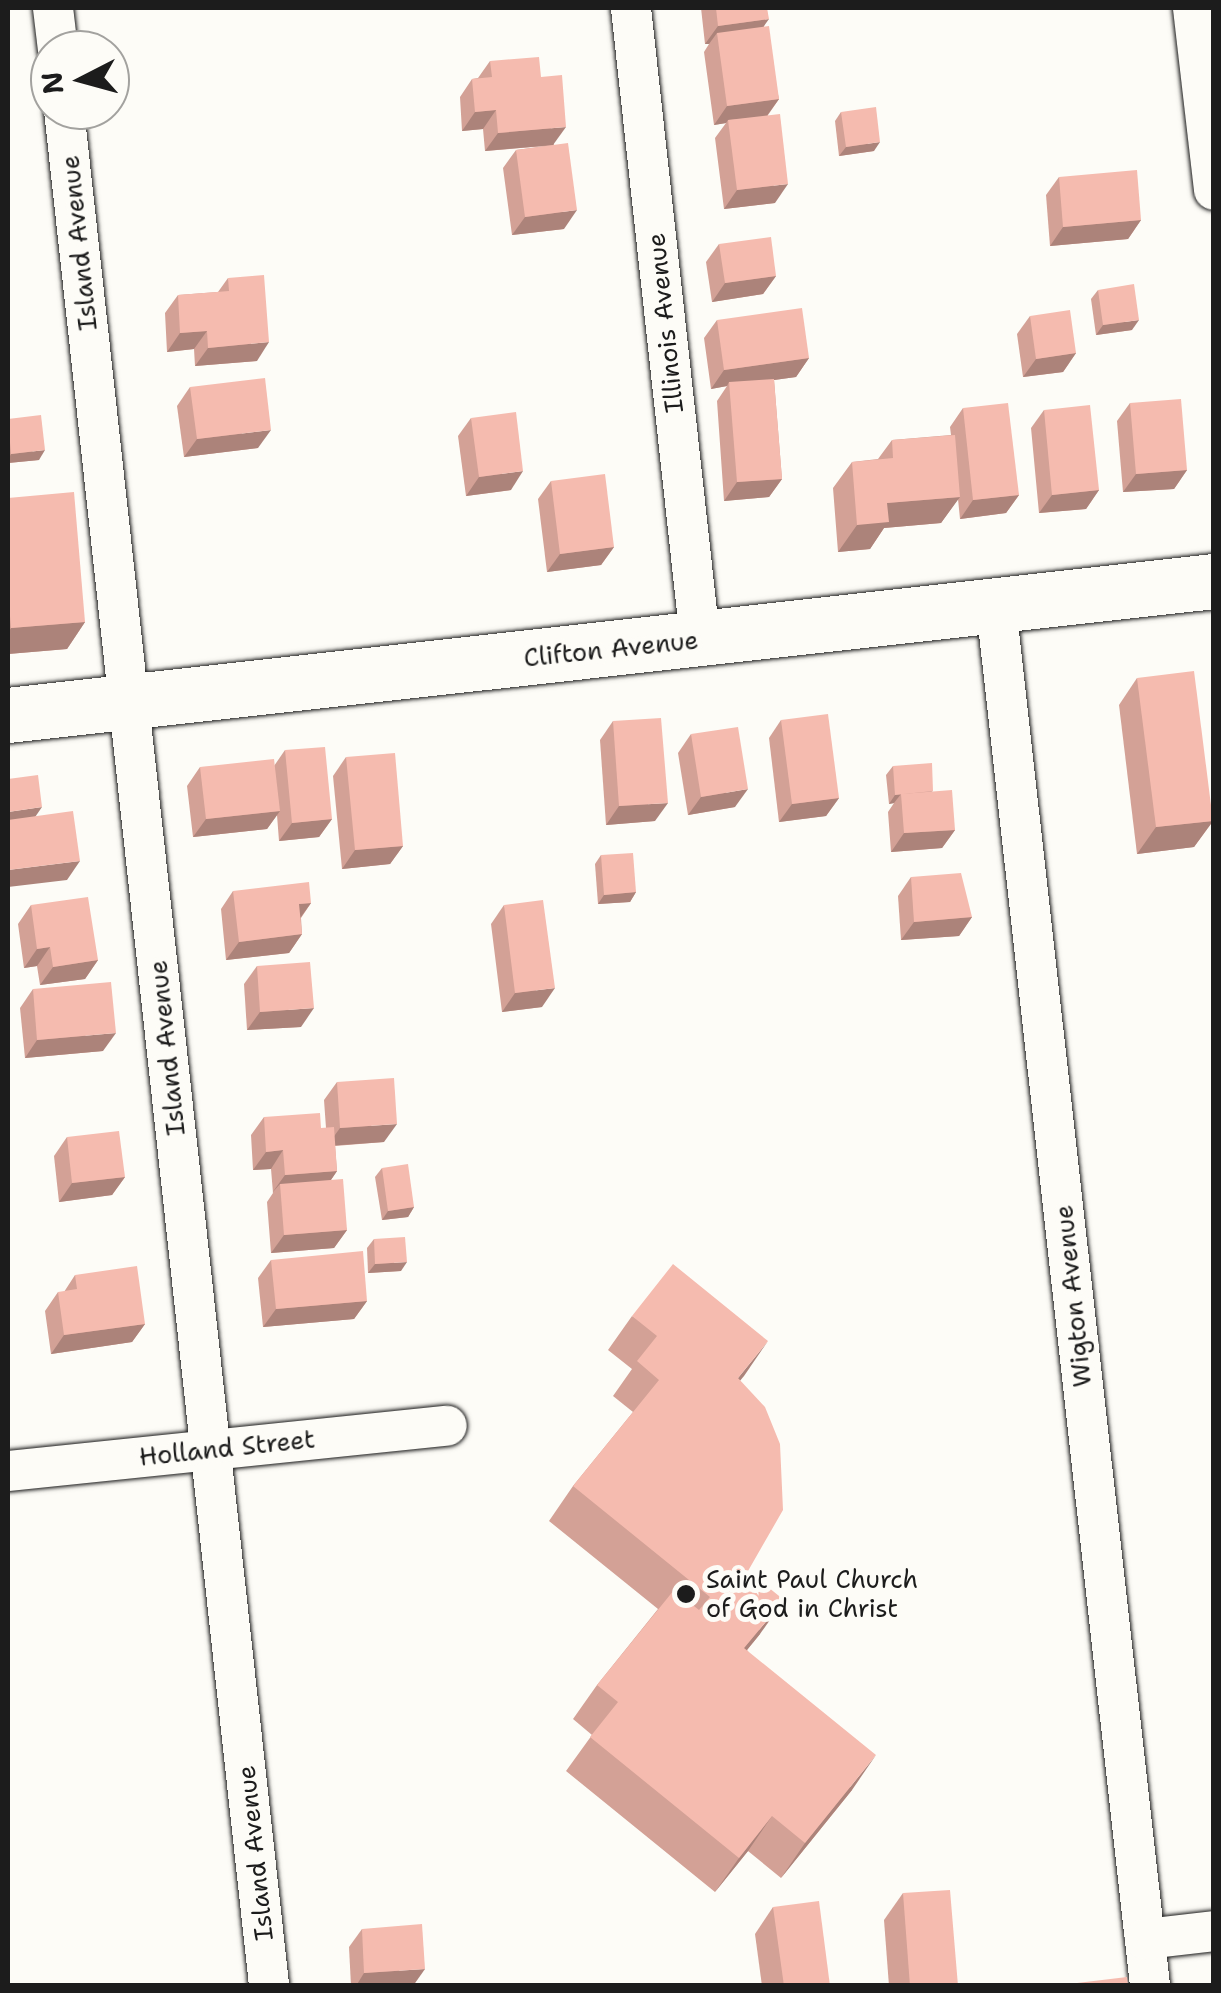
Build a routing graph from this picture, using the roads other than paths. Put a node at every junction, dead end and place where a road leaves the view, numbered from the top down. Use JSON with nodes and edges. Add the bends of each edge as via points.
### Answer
{"nodes":[{"id":1,"x":630,"y":8,"type":"edge"},
{"id":2,"x":1193,"y":8,"type":"edge"},
{"id":3,"x":66,"y":130,"type":"edge"},
{"id":4,"x":1214,"y":190,"type":"edge"},
{"id":5,"x":1214,"y":582,"type":"edge"},
{"id":6,"x":996,"y":606,"type":"junction"},
{"id":7,"x":700,"y":639,"type":"junction"},
{"id":8,"x":129,"y":702,"type":"junction"},
{"id":9,"x":8,"y":716,"type":"edge"},
{"id":10,"x":448,"y":1426,"type":"dead end"},
{"id":11,"x":211,"y":1450,"type":"junction"},
{"id":12,"x":8,"y":1471,"type":"edge"},
{"id":13,"x":1214,"y":1930,"type":"edge"},
{"id":14,"x":1145,"y":1939,"type":"junction"},
{"id":15,"x":269,"y":1986,"type":"edge"},
{"id":16,"x":1150,"y":1986,"type":"edge"}],
"edges":[{"from":1,"to":7,"type":"street","name":"Illinois Avenue"},
{"from":2,"to":4,"type":"street"},
{"from":3,"to":8,"type":"street","name":"Island Avenue"},
{"from":5,"to":6,"type":"street","name":"Clifton Avenue"},
{"from":6,"to":7,"type":"street","name":"Clifton Avenue"},
{"from":6,"to":14,"type":"street","name":"Wigton Avenue"},
{"from":7,"to":8,"type":"street","name":"Clifton Avenue"},
{"from":8,"to":9,"type":"street","name":"Clifton Avenue"},
{"from":8,"to":11,"type":"street","name":"Island Avenue"},
{"from":10,"to":11,"type":"street","name":"Holland Street"},
{"from":11,"to":12,"type":"street","name":"Holland Street"},
{"from":11,"to":15,"type":"street","name":"Island Avenue"},
{"from":13,"to":14,"type":"street"},
{"from":14,"to":16,"type":"street","name":"Wigton Avenue"}]}
